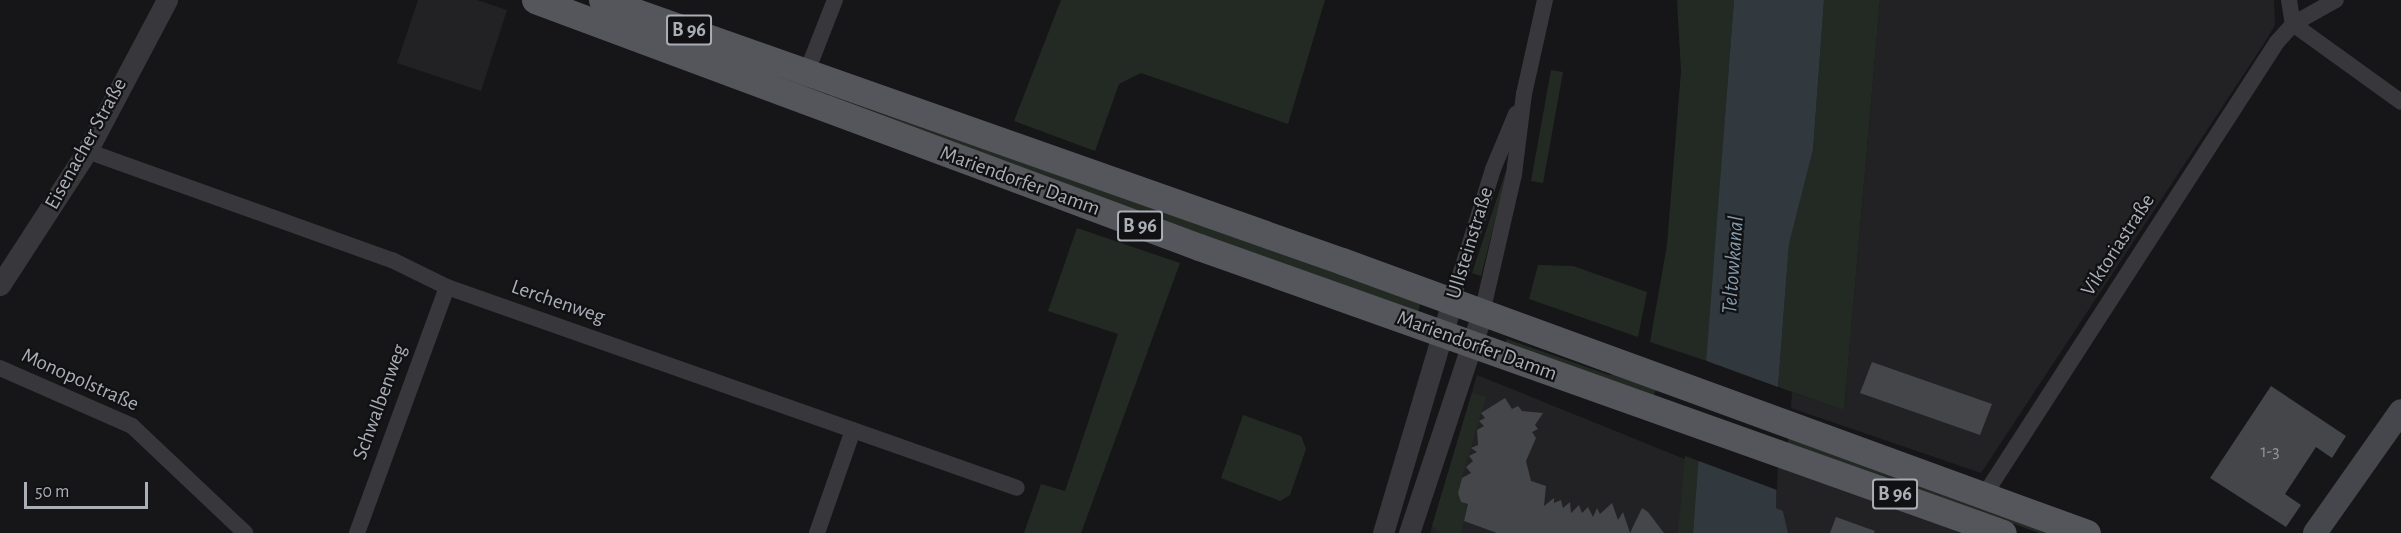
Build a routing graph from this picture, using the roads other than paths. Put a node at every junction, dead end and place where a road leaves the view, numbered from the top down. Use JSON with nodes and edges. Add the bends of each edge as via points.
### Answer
{"nodes":[{"id":1,"x":167,"y":0,"type":"edge"},
{"id":2,"x":602,"y":0,"type":"edge"},
{"id":3,"x":835,"y":0,"type":"edge"},
{"id":4,"x":1545,"y":0,"type":"edge"},
{"id":5,"x":2289,"y":0,"type":"edge"},
{"id":6,"x":2336,"y":0,"type":"edge"},
{"id":7,"x":552,"y":3,"type":"edge"},
{"id":8,"x":2293,"y":24,"type":"junction"},
{"id":9,"x":807,"y":71,"type":"junction"},
{"id":10,"x":1524,"y":94,"type":"junction"},
{"id":11,"x":798,"y":96,"type":"junction"},
{"id":12,"x":2401,"y":102,"type":"edge"},
{"id":13,"x":87,"y":151,"type":"junction"},
{"id":14,"x":0,"y":285,"type":"edge"},
{"id":15,"x":447,"y":287,"type":"junction"},
{"id":16,"x":1452,"y":301,"type":"junction"},
{"id":17,"x":1482,"y":313,"type":"junction"},
{"id":18,"x":1442,"y":333,"type":"junction"},
{"id":19,"x":1471,"y":343,"type":"junction"},
{"id":20,"x":0,"y":368,"type":"edge"},
{"id":21,"x":2401,"y":411,"type":"edge"},
{"id":22,"x":853,"y":430,"type":"junction"},
{"id":23,"x":2354,"y":482,"type":"junction"},
{"id":24,"x":1017,"y":488,"type":"dead end"},
{"id":25,"x":1985,"y":494,"type":"junction"},
{"id":26,"x":245,"y":533,"type":"edge"},
{"id":27,"x":357,"y":533,"type":"edge"},
{"id":28,"x":817,"y":533,"type":"edge"},
{"id":29,"x":1383,"y":533,"type":"edge"},
{"id":30,"x":1409,"y":533,"type":"edge"},
{"id":31,"x":2003,"y":533,"type":"edge"},
{"id":32,"x":2087,"y":533,"type":"edge"},
{"id":33,"x":2314,"y":533,"type":"edge"},
{"id":34,"x":2329,"y":533,"type":"edge"}],
"edges":[{"from":1,"to":13,"type":"street","name":"Eisenacher Straße"},
{"from":2,"to":9,"type":"main road","name":"Mariendorfer Damm","number":"B 96"},
{"from":3,"to":9,"type":"street"},
{"from":4,"to":10,"type":"street","name":"Ullsteinstraße"},
{"from":5,"to":8,"type":"street"},
{"from":6,"to":8,"type":"street"},
{"from":7,"to":11,"type":"main road","name":"Mariendorfer Damm","number":"B 96"},
{"from":8,"to":12,"type":"street"},
{"from":8,"to":25,"type":"street","name":"Viktoriastraße"},
{"from":9,"to":11,"type":"street"},
{"from":9,"to":16,"type":"main road","name":"Mariendorfer Damm","number":"B 96"},
{"from":10,"to":16,"type":"street","name":"Ullsteinstraße","via":[[1493,168]]},
{"from":10,"to":17,"type":"street","name":"Ullsteinstraße","via":[[1514,174]]},
{"from":11,"to":18,"type":"main road","name":"Mariendorfer Damm","number":"B 96"},
{"from":13,"to":14,"type":"street","name":"Eisenacher Straße"},
{"from":13,"to":15,"type":"street","name":"Lerchenweg","via":[[392,260]]},
{"from":15,"to":22,"type":"street","name":"Lerchenweg"},
{"from":15,"to":27,"type":"street","name":"Schwalbenweg"},
{"from":16,"to":17,"type":"main road","name":"Mariendorfer Damm","number":"B 96"},
{"from":16,"to":18,"type":"street","name":"Ullsteinstraße"},
{"from":17,"to":19,"type":"street","name":"Ullsteinstraße"},
{"from":17,"to":25,"type":"main road","name":"Mariendorfer Damm","number":"B 96"},
{"from":18,"to":19,"type":"main road","name":"Mariendorfer Damm","number":"B 96"},
{"from":18,"to":29,"type":"street","name":"Ullsteinstraße"},
{"from":19,"to":30,"type":"street","name":"Ullsteinstraße"},
{"from":19,"to":31,"type":"main road","name":"Mariendorfer Damm","number":"B 96"},
{"from":20,"to":26,"type":"street","name":"Monopolstraße","via":[[132,426]]},
{"from":21,"to":23,"type":"main road"},
{"from":22,"to":24,"type":"street","name":"Lerchenweg"},
{"from":22,"to":28,"type":"street"},
{"from":23,"to":33,"type":"main road"},
{"from":23,"to":34,"type":"main road"},
{"from":25,"to":32,"type":"main road","number":"B 96"}]}
